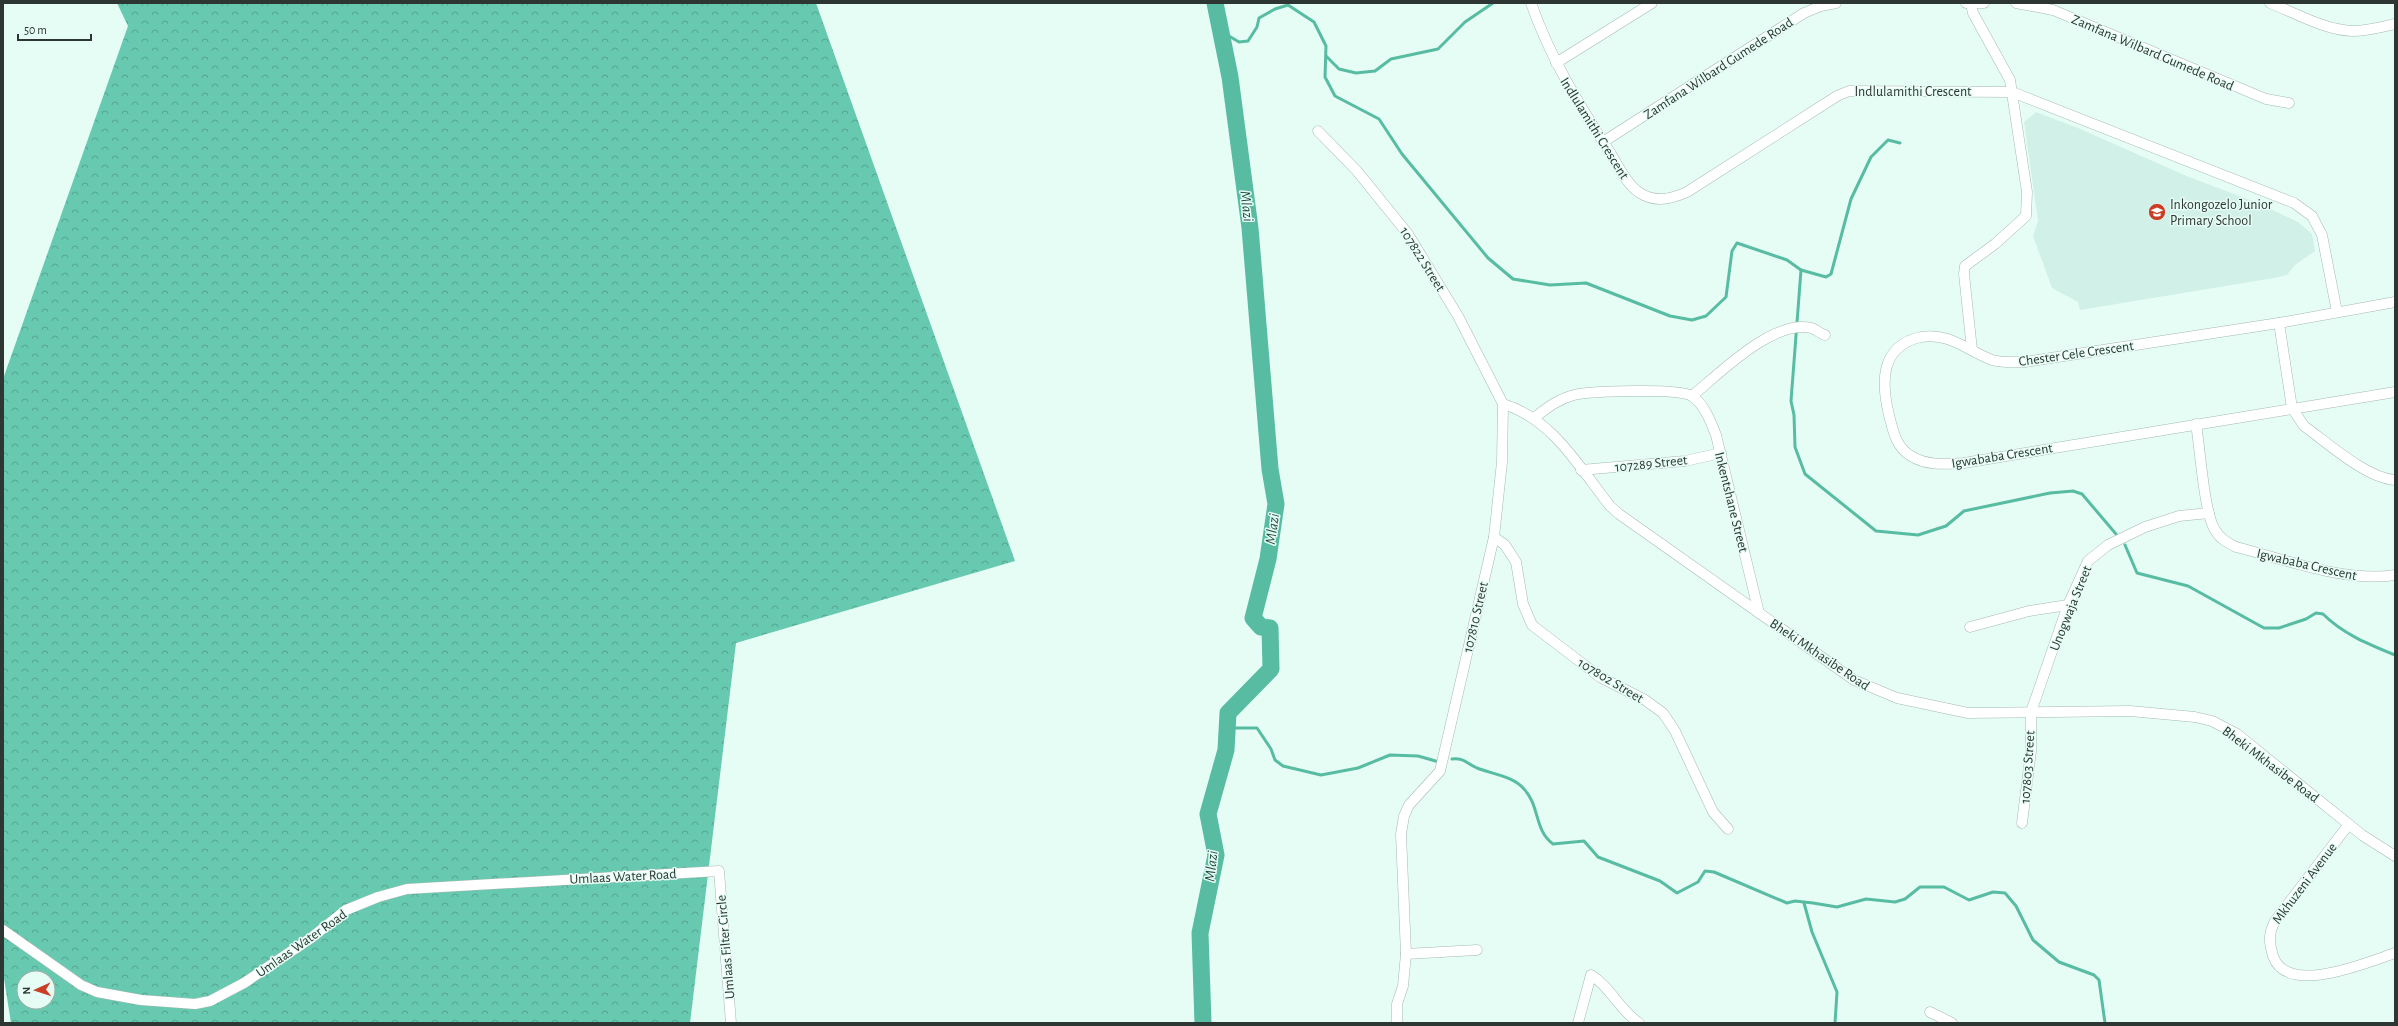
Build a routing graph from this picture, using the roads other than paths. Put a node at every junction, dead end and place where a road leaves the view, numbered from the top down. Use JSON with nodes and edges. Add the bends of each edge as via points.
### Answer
{"nodes":[{"id":1,"x":1531,"y":3,"type":"edge"},
{"id":2,"x":1652,"y":3,"type":"edge"},
{"id":3,"x":1836,"y":3,"type":"edge"},
{"id":4,"x":1966,"y":3,"type":"edge"},
{"id":5,"x":1984,"y":3,"type":"edge"},
{"id":6,"x":2016,"y":3,"type":"edge"},
{"id":7,"x":2270,"y":3,"type":"edge"},
{"id":8,"x":1971,"y":4,"type":"edge"},
{"id":9,"x":2395,"y":24,"type":"edge"},
{"id":10,"x":1556,"y":63,"type":"junction"},
{"id":11,"x":2012,"y":92,"type":"junction"},
{"id":12,"x":2289,"y":103,"type":"dead end"},
{"id":13,"x":1318,"y":131,"type":"dead end"},
{"id":14,"x":1603,"y":142,"type":"junction"},
{"id":15,"x":2395,"y":302,"type":"edge"},
{"id":16,"x":2337,"y":312,"type":"junction"},
{"id":17,"x":2279,"y":323,"type":"junction"},
{"id":18,"x":1825,"y":335,"type":"dead end"},
{"id":19,"x":1972,"y":350,"type":"junction"},
{"id":20,"x":2395,"y":392,"type":"edge"},
{"id":21,"x":1692,"y":396,"type":"junction"},
{"id":22,"x":1503,"y":404,"type":"junction"},
{"id":23,"x":2292,"y":408,"type":"junction"},
{"id":24,"x":1534,"y":418,"type":"junction"},
{"id":25,"x":2196,"y":424,"type":"junction"},
{"id":26,"x":1720,"y":453,"type":"junction"},
{"id":27,"x":1582,"y":470,"type":"junction"},
{"id":28,"x":2395,"y":480,"type":"edge"},
{"id":29,"x":2209,"y":513,"type":"junction"},
{"id":30,"x":1494,"y":537,"type":"junction"},
{"id":31,"x":2395,"y":575,"type":"edge"},
{"id":32,"x":2068,"y":605,"type":"junction"},
{"id":33,"x":1759,"y":613,"type":"junction"},
{"id":34,"x":1970,"y":627,"type":"dead end"},
{"id":35,"x":2031,"y":712,"type":"junction"},
{"id":36,"x":2022,"y":823,"type":"dead end"},
{"id":37,"x":2349,"y":824,"type":"junction"},
{"id":38,"x":1728,"y":829,"type":"dead end"},
{"id":39,"x":2395,"y":856,"type":"edge"},
{"id":40,"x":719,"y":870,"type":"joint"},
{"id":41,"x":3,"y":930,"type":"edge"},
{"id":42,"x":1477,"y":950,"type":"dead end"},
{"id":43,"x":2395,"y":953,"type":"edge"},
{"id":44,"x":1406,"y":954,"type":"junction"},
{"id":45,"x":1930,"y":1012,"type":"dead end"},
{"id":46,"x":731,"y":1023,"type":"edge"},
{"id":47,"x":1397,"y":1023,"type":"edge"},
{"id":48,"x":1578,"y":1023,"type":"edge"},
{"id":49,"x":1639,"y":1023,"type":"edge"},
{"id":50,"x":1952,"y":1023,"type":"edge"}],
"edges":[{"from":1,"to":10,"type":"street","name":"Indlulamithi Crescent"},
{"from":2,"to":10,"type":"street"},
{"from":3,"to":14,"type":"street","name":"Zamfana Wilbard Gumede Road","via":[[1804,13]]},
{"from":4,"to":8,"type":"street"},
{"from":5,"to":8,"type":"street"},
{"from":6,"to":12,"type":"street","name":"Zamfana Wilbard Gumede Road","via":[[2053,10],[2266,99]]},
{"from":7,"to":9,"type":"street","via":[[2326,25],[2351,31],[2371,30]]},
{"from":8,"to":11,"type":"street","via":[[1973,13],[2005,69]]},
{"from":10,"to":14,"type":"street","name":"Indlulamithi Crescent"},
{"from":11,"to":14,"type":"street","name":"Indlulamithi Crescent","via":[[1849,91],[1837,96],[1687,192],[1662,200],[1649,198],[1631,185]]},
{"from":11,"to":16,"type":"street","name":"Indlulamithi Crescent","via":[[2294,203],[2312,216],[2322,235]]},
{"from":11,"to":19,"type":"street","via":[[2027,192],[2026,216],[1995,244],[1965,266]]},
{"from":13,"to":22,"type":"street","name":"107822 Street","via":[[1372,187],[1408,234],[1458,316]]},
{"from":15,"to":16,"type":"street","name":"Chester Cele Crescent"},
{"from":16,"to":17,"type":"street","name":"Chester Cele Crescent"},
{"from":17,"to":19,"type":"street","name":"Chester Cele Crescent","via":[[2025,362],[1993,360]]},
{"from":17,"to":23,"type":"street"},
{"from":18,"to":21,"type":"street","via":[[1811,328],[1792,328],[1775,334],[1743,354]]},
{"from":19,"to":25,"type":"street","name":"Igwababa Crescent","via":[[1950,339],[1930,336],[1903,344],[1891,356],[1883,376],[1883,385],[1894,435],[1903,450],[1918,460],[1941,464],[1964,463]]},
{"from":20,"to":23,"type":"street","name":"Igwababa Crescent"},
{"from":21,"to":24,"type":"street","via":[[1667,391],[1584,393],[1558,401]]},
{"from":21,"to":26,"type":"street","name":"Inkentshane Street","via":[[1710,422]]},
{"from":22,"to":24,"type":"street","name":"Bheki Mkhasibe Road"},
{"from":22,"to":30,"type":"street","name":"107810 Street","via":[[1502,462]]},
{"from":23,"to":25,"type":"street","name":"Igwababa Crescent"},
{"from":23,"to":28,"type":"street","via":[[2304,426],[2360,466],[2382,478]]},
{"from":24,"to":27,"type":"street","name":"Bheki Mkhasibe Road","via":[[1548,428]]},
{"from":25,"to":29,"type":"street","name":"Igwababa Crescent"},
{"from":26,"to":27,"type":"street","name":"107289 Street","via":[[1685,461]]},
{"from":26,"to":33,"type":"street","name":"Inkentshane Street"},
{"from":27,"to":33,"type":"street","name":"Bheki Mkhasibe Road","via":[[1619,514]]},
{"from":29,"to":31,"type":"street","name":"Igwababa Crescent","via":[[2214,530],[2222,540],[2236,547],[2362,577]]},
{"from":29,"to":32,"type":"street","name":"Unogwaja Street","via":[[2162,520],[2102,549],[2088,560]]},
{"from":30,"to":38,"type":"street","name":"107802 Street","via":[[1505,546],[1516,562],[1523,604],[1532,625],[1600,677],[1645,700],[1663,713],[1675,731],[1713,812]]},
{"from":30,"to":44,"type":"street","name":"107810 Street","via":[[1440,771],[1414,797],[1404,816],[1401,868]]},
{"from":32,"to":34,"type":"street","via":[[2022,613]]},
{"from":32,"to":35,"type":"street","name":"Unogwaja Street"},
{"from":33,"to":35,"type":"street","name":"Bheki Mkhasibe Road","via":[[1854,680],[1877,692],[1968,714]]},
{"from":35,"to":36,"type":"street","name":"107803 Street","via":[[2031,751]]},
{"from":35,"to":37,"type":"street","name":"Bheki Mkhasibe Road","via":[[2130,711],[2212,721],[2237,734]]},
{"from":37,"to":39,"type":"street","name":"Bheki Mkhasibe Road"},
{"from":37,"to":43,"type":"street","name":"Mkhuzeni Avenue","via":[[2275,921],[2269,940],[2274,958],[2286,970],[2305,977]]},
{"from":40,"to":41,"type":"street","name":"Umlaas Water Road","via":[[568,878],[400,891],[378,896],[346,910],[311,938],[244,983],[210,1001],[194,1004],[141,1000],[97,992],[81,985]]},
{"from":40,"to":46,"type":"street","name":"Umlaas Filter Circle"},
{"from":42,"to":44,"type":"street"},
{"from":44,"to":47,"type":"street","name":"107810 Street","via":[[1403,986],[1397,1004]]},
{"from":45,"to":50,"type":"street"},
{"from":48,"to":49,"type":"street","via":[[1590,975],[1608,988],[1628,1016]]}]}
